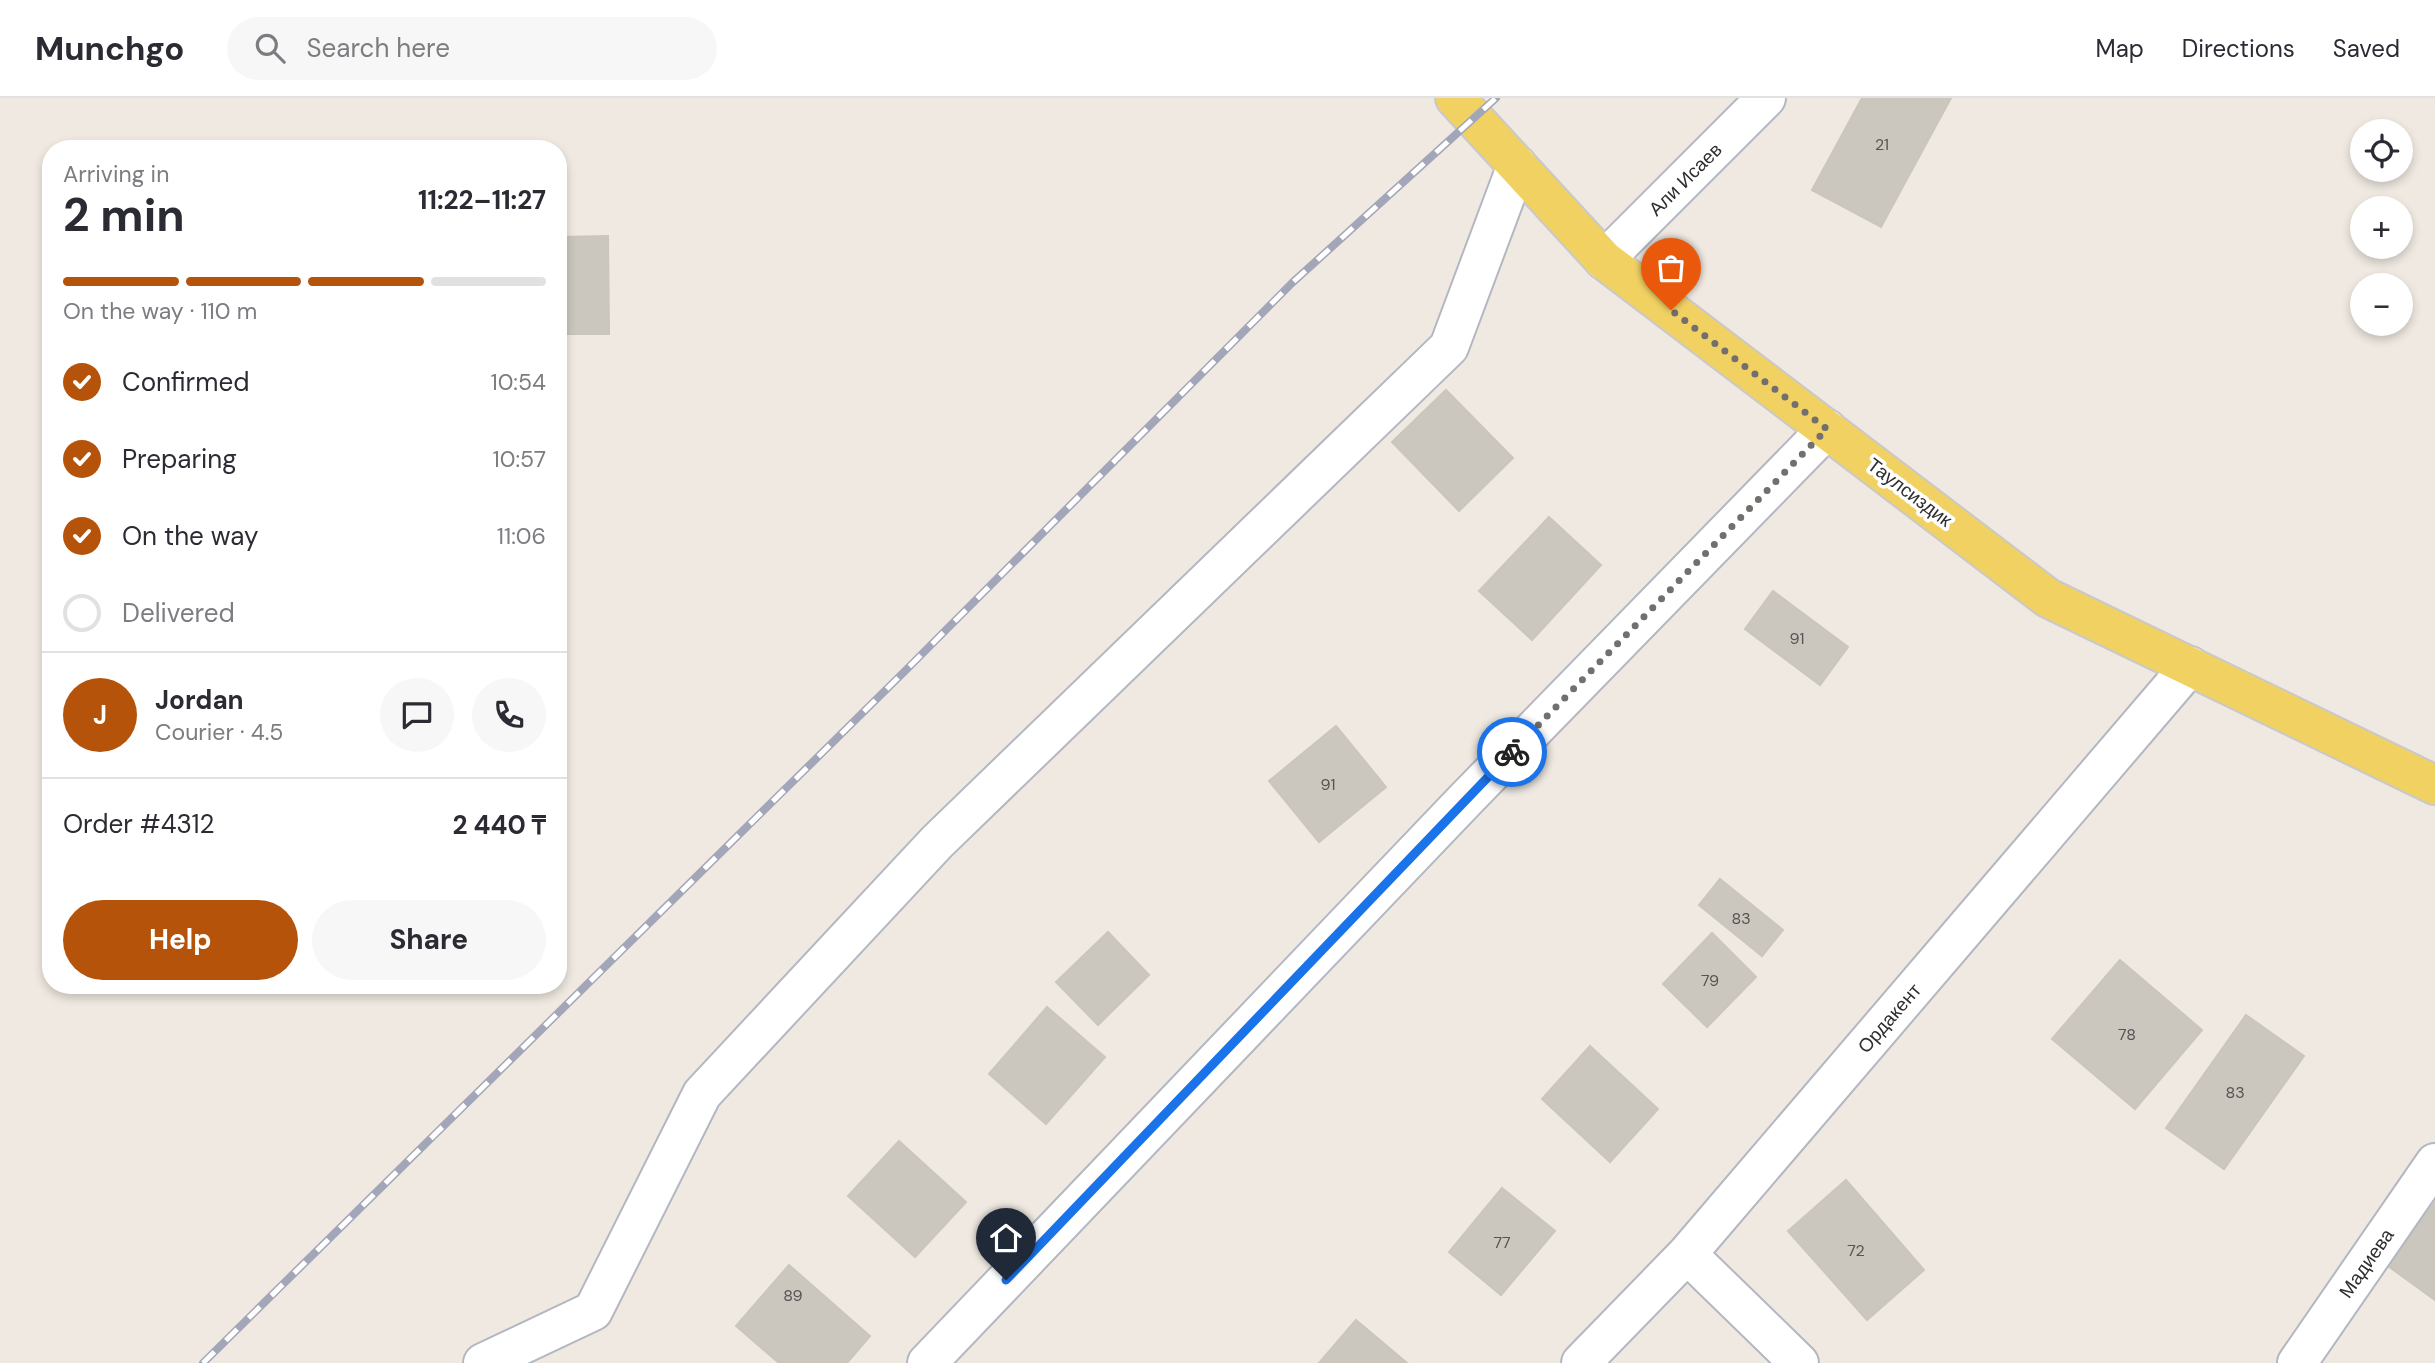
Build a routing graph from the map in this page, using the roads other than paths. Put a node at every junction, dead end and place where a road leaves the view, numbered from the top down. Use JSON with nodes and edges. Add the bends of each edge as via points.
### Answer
{"nodes":[{"id":1,"x":1455,"y":98,"type":"edge"},
{"id":2,"x":1766,"y":98,"type":"edge"},
{"id":3,"x":1517,"y":164,"type":"junction"},
{"id":4,"x":1604,"y":260,"type":"junction"},
{"id":5,"x":1827,"y":429,"type":"junction"},
{"id":6,"x":2190,"y":666,"type":"junction"},
{"id":7,"x":2435,"y":785,"type":"edge"},
{"id":8,"x":2435,"y":1163,"type":"edge"},
{"id":9,"x":1687,"y":1254,"type":"junction"},
{"id":10,"x":483,"y":1363,"type":"edge"},
{"id":11,"x":927,"y":1363,"type":"edge"},
{"id":12,"x":1581,"y":1363,"type":"edge"},
{"id":13,"x":1799,"y":1363,"type":"edge"},
{"id":14,"x":2297,"y":1363,"type":"edge"}],
"edges":[{"from":1,"to":3,"type":"main road","name":"Таулсиздик"},
{"from":2,"to":4,"type":"street","name":"Али Исаев"},
{"from":3,"to":4,"type":"main road","name":"Таулсиздик"},
{"from":3,"to":10,"type":"street","via":[[1449,347],[937,842],[702,1094],[593,1311]]},
{"from":4,"to":5,"type":"main road","name":"Таулсиздик"},
{"from":5,"to":6,"type":"main road","name":"Таулсиздик","via":[[2048,598]]},
{"from":5,"to":11,"type":"street"},
{"from":6,"to":7,"type":"main road","name":"Таулсиздик"},
{"from":6,"to":9,"type":"street","name":"Ордакент"},
{"from":8,"to":14,"type":"street","name":"Мадиева"},
{"from":9,"to":12,"type":"street","name":"Ордакент"},
{"from":9,"to":13,"type":"street"}]}
